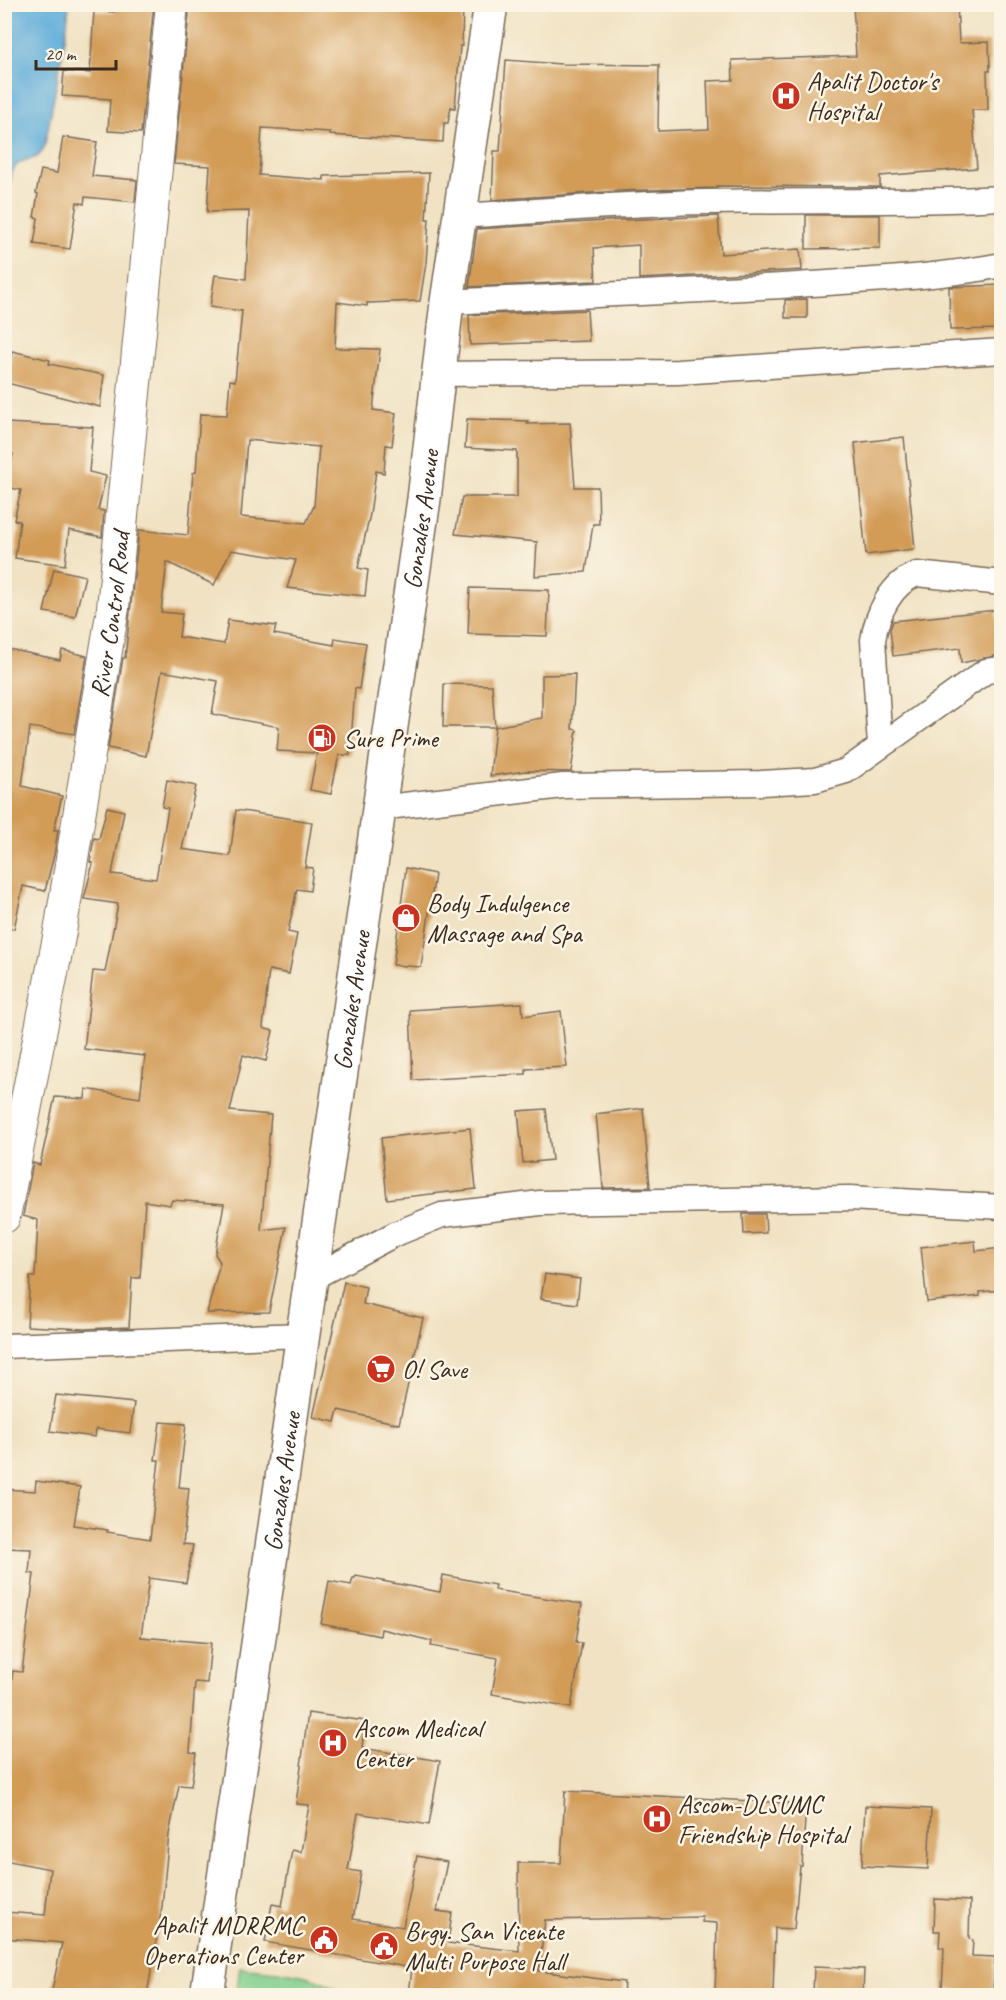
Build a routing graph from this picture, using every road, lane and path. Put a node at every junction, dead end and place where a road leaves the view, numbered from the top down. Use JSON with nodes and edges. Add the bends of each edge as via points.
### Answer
{"nodes":[{"id":1,"x":172,"y":4,"type":"edge"},
{"id":2,"x":492,"y":4,"type":"edge"},
{"id":3,"x":1002,"y":198,"type":"edge"},
{"id":4,"x":460,"y":216,"type":"junction"},
{"id":5,"x":1002,"y":264,"type":"edge"},
{"id":6,"x":447,"y":302,"type":"junction"},
{"id":7,"x":1002,"y":351,"type":"edge"},
{"id":8,"x":438,"y":374,"type":"junction"},
{"id":9,"x":1002,"y":584,"type":"edge"},
{"id":10,"x":1002,"y":669,"type":"edge"},
{"id":11,"x":880,"y":746,"type":"junction"},
{"id":12,"x":379,"y":808,"type":"junction"},
{"id":13,"x":1002,"y":1207,"type":"edge"},
{"id":14,"x":4,"y":1217,"type":"edge"},
{"id":15,"x":310,"y":1279,"type":"junction"},
{"id":16,"x":303,"y":1335,"type":"junction"},
{"id":17,"x":4,"y":1346,"type":"edge"},
{"id":18,"x":207,"y":1995,"type":"edge"}],
"edges":[{"from":1,"to":14,"type":"street","name":"River Control Road","via":[[113,608],[60,932]]},
{"from":2,"to":4,"type":"main road","name":"Gonzales Avenue"},
{"from":3,"to":4,"type":"street","via":[[671,203]]},
{"from":4,"to":6,"type":"main road","name":"Gonzales Avenue"},
{"from":5,"to":6,"type":"street","via":[[894,279]]},
{"from":6,"to":8,"type":"main road","name":"Gonzales Avenue"},
{"from":7,"to":8,"type":"street","via":[[678,372]]},
{"from":8,"to":12,"type":"main road","name":"Gonzales Avenue"},
{"from":9,"to":11,"type":"street","via":[[917,574],[905,578],[891,596],[875,624],[873,640]]},
{"from":10,"to":11,"type":"street","via":[[986,671]]},
{"from":11,"to":12,"type":"street","via":[[846,771],[815,780],[563,786]]},
{"from":12,"to":15,"type":"main road","name":"Gonzales Avenue"},
{"from":13,"to":15,"type":"street","via":[[850,1198],[540,1203],[442,1215],[395,1234]]},
{"from":15,"to":16,"type":"main road","name":"Gonzales Avenue"},
{"from":16,"to":17,"type":"street"},
{"from":16,"to":18,"type":"main road","name":"Gonzales Avenue"}]}
